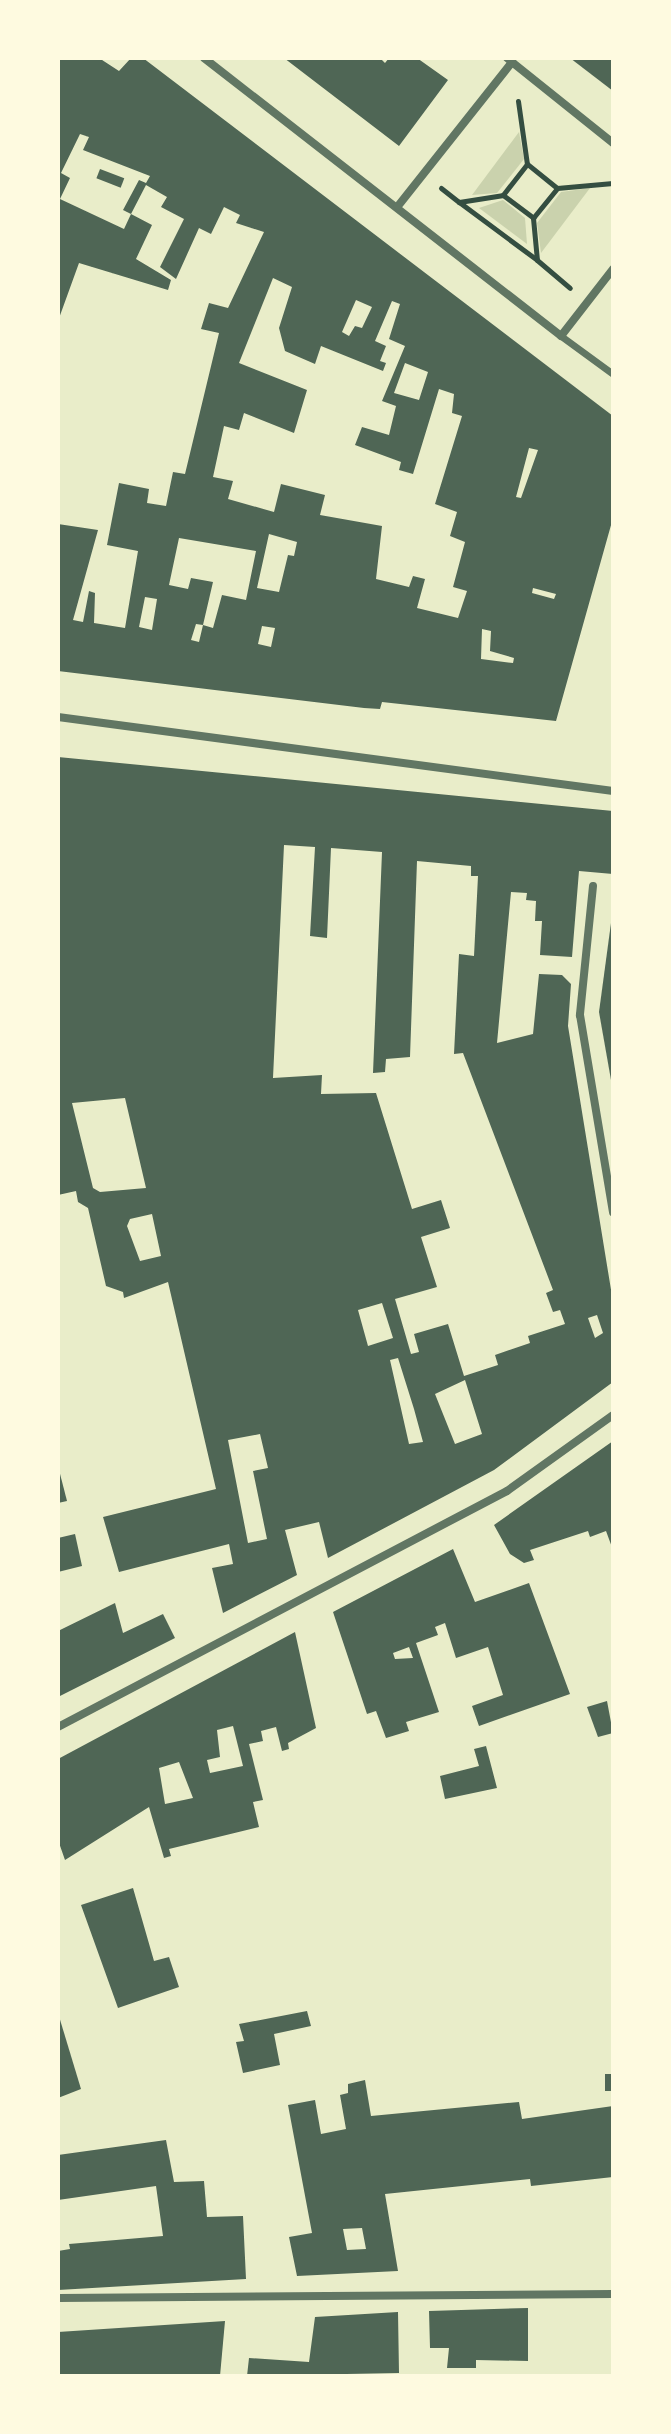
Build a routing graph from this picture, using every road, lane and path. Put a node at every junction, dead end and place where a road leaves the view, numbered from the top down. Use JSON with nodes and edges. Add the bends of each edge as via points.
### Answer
{"nodes":[{"id":1,"x":204,"y":58,"type":"edge"},
{"id":2,"x":510,"y":60,"type":"edge"},
{"id":3,"x":499,"y":78,"type":"junction"},
{"id":4,"x":613,"y":143,"type":"edge"},
{"id":5,"x":527,"y":164,"type":"junction"},
{"id":6,"x":423,"y":174,"type":"junction"},
{"id":7,"x":613,"y":183,"type":"edge"},
{"id":8,"x":557,"y":188,"type":"junction"},
{"id":9,"x":503,"y":195,"type":"junction"},
{"id":10,"x":459,"y":202,"type":"junction"},
{"id":11,"x":398,"y":206,"type":"junction"},
{"id":12,"x":533,"y":218,"type":"junction"},
{"id":13,"x":537,"y":260,"type":"junction"},
{"id":14,"x":613,"y":269,"type":"edge"},
{"id":15,"x":586,"y":302,"type":"junction"},
{"id":16,"x":561,"y":336,"type":"junction"},
{"id":17,"x":613,"y":374,"type":"edge"},
{"id":18,"x":58,"y":717,"type":"edge"},
{"id":19,"x":613,"y":791,"type":"edge"},
{"id":20,"x":593,"y":886,"type":"dead end"},
{"id":21,"x":613,"y":1212,"type":"edge"},
{"id":22,"x":613,"y":1415,"type":"edge"},
{"id":23,"x":58,"y":1727,"type":"edge"},
{"id":24,"x":613,"y":2294,"type":"edge"},
{"id":25,"x":58,"y":2298,"type":"edge"}],
"edges":[{"from":1,"to":11,"type":"street"},
{"from":2,"to":3,"type":"street"},
{"from":2,"to":4,"type":"street"},
{"from":3,"to":5,"type":"path","via":[[522,106]]},
{"from":3,"to":6,"type":"street"},
{"from":5,"to":8,"type":"path"},
{"from":5,"to":9,"type":"path"},
{"from":6,"to":10,"type":"path"},
{"from":6,"to":11,"type":"street"},
{"from":7,"to":8,"type":"path"},
{"from":8,"to":12,"type":"path"},
{"from":9,"to":10,"type":"path"},
{"from":9,"to":12,"type":"path"},
{"from":10,"to":13,"type":"path"},
{"from":11,"to":16,"type":"street"},
{"from":12,"to":13,"type":"path"},
{"from":13,"to":15,"type":"path"},
{"from":14,"to":15,"type":"street"},
{"from":15,"to":16,"type":"street"},
{"from":16,"to":17,"type":"street"},
{"from":18,"to":19,"type":"street"},
{"from":20,"to":21,"type":"street","via":[[580,1015]]},
{"from":22,"to":23,"type":"street","via":[[507,1491]]},
{"from":24,"to":25,"type":"street"}]}
